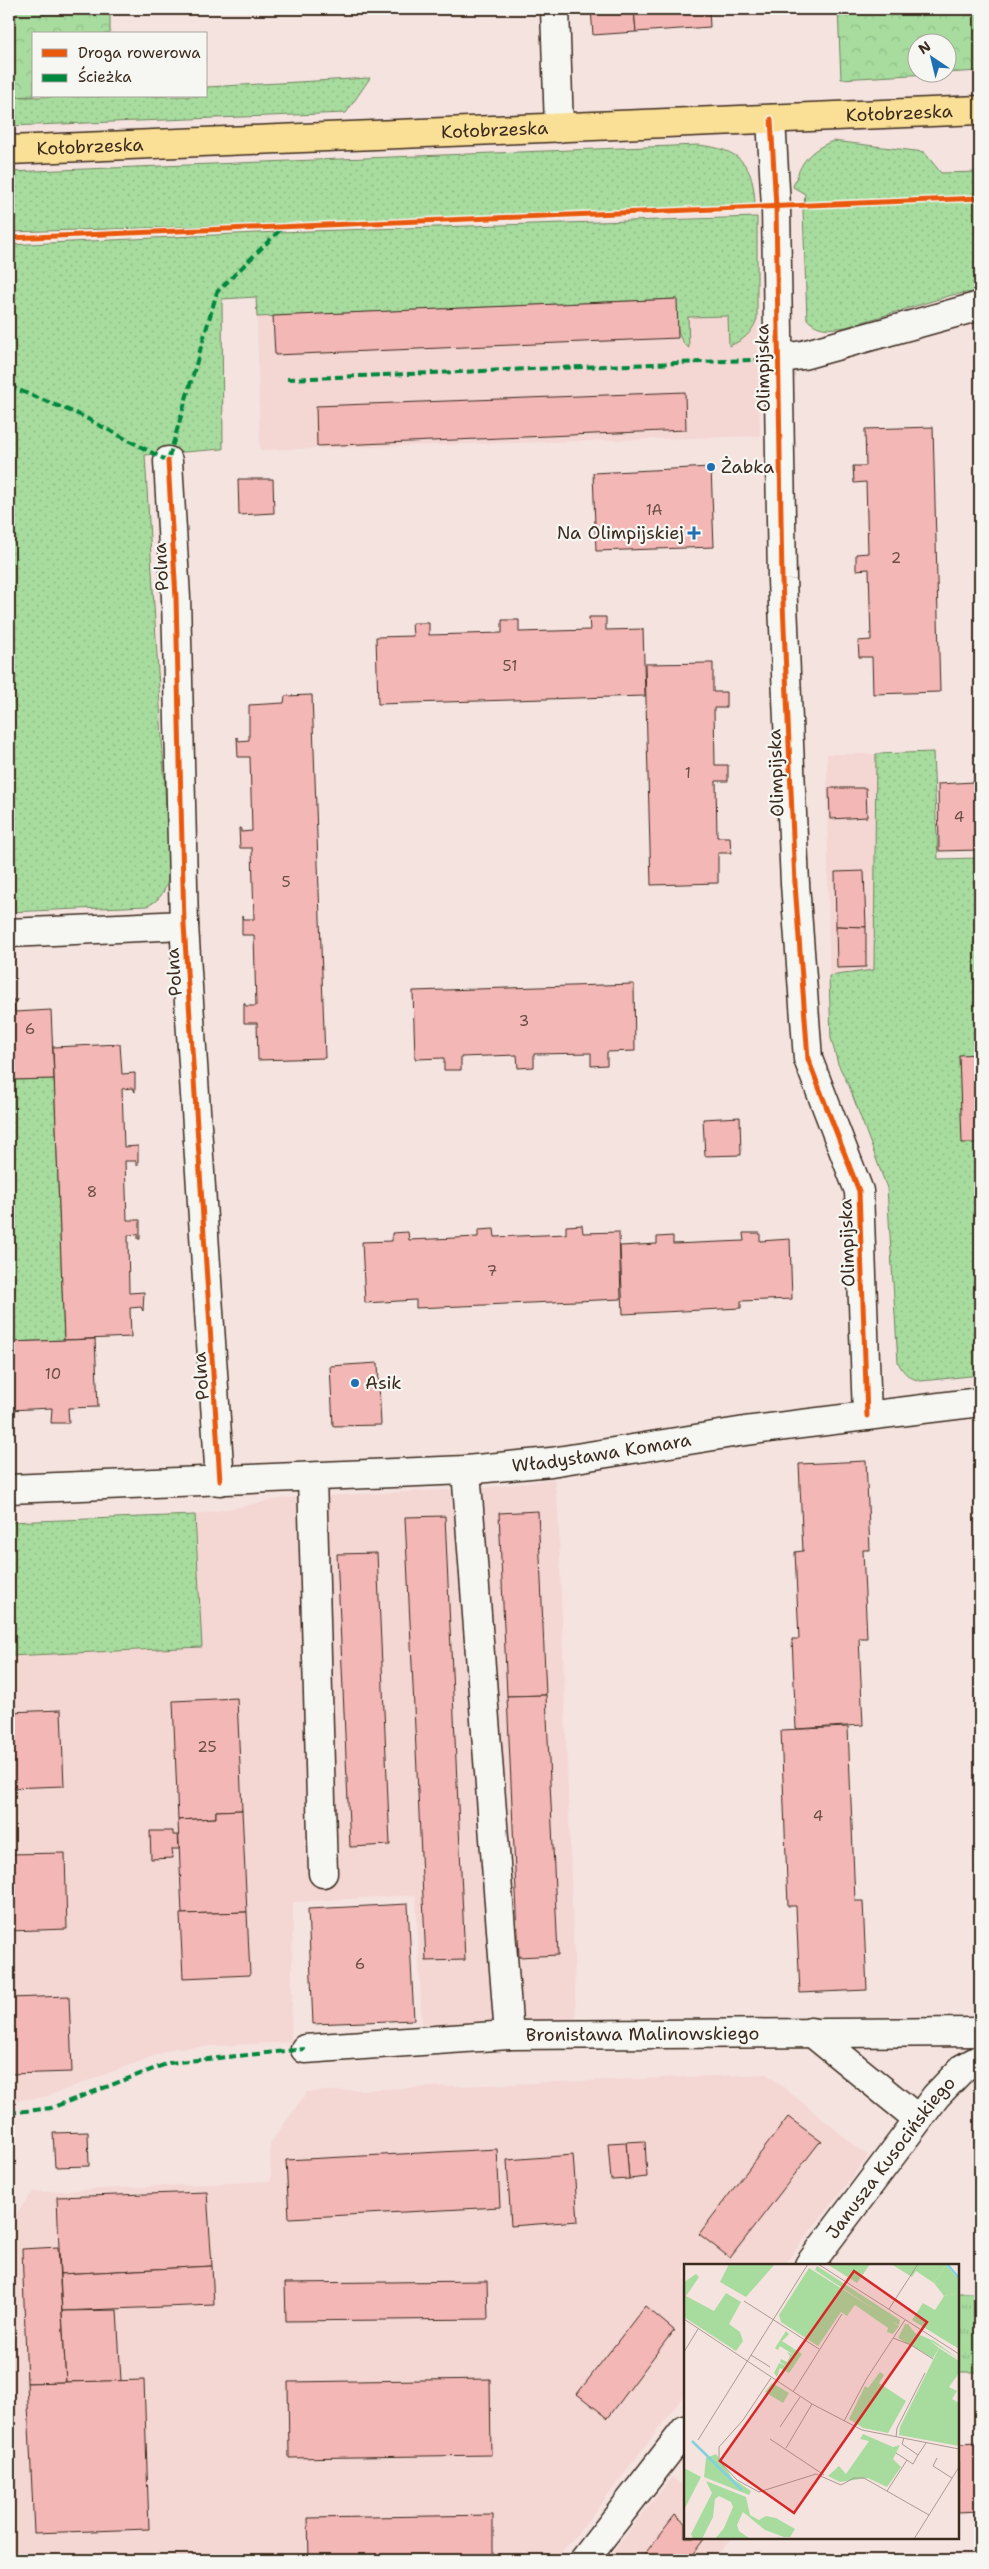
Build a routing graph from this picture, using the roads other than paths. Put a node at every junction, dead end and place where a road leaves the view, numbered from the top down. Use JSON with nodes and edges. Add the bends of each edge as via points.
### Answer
{"nodes":[{"id":1,"x":555,"y":9,"type":"edge"},
{"id":2,"x":980,"y":110,"type":"edge"},
{"id":3,"x":771,"y":119,"type":"junction"},
{"id":4,"x":558,"y":128,"type":"junction"},
{"id":5,"x":9,"y":150,"type":"edge"},
{"id":6,"x":980,"y":306,"type":"edge"},
{"id":7,"x":776,"y":359,"type":"junction"},
{"id":8,"x":168,"y":461,"type":"dead end"},
{"id":9,"x":184,"y":925,"type":"junction"},
{"id":10,"x":9,"y":933,"type":"edge"},
{"id":11,"x":980,"y":1402,"type":"edge"},
{"id":12,"x":867,"y":1416,"type":"junction"},
{"id":13,"x":466,"y":1470,"type":"junction"},
{"id":14,"x":312,"y":1477,"type":"junction"},
{"id":15,"x":220,"y":1481,"type":"junction"},
{"id":16,"x":9,"y":1490,"type":"edge"},
{"id":17,"x":323,"y":1873,"type":"dead end"},
{"id":18,"x":811,"y":2032,"type":"junction"},
{"id":19,"x":980,"y":2032,"type":"edge"},
{"id":20,"x":509,"y":2035,"type":"junction"},
{"id":21,"x":304,"y":2049,"type":"dead end"},
{"id":22,"x":980,"y":2059,"type":"edge"},
{"id":23,"x":918,"y":2119,"type":"junction"},
{"id":24,"x":810,"y":2264,"type":"edge"},
{"id":25,"x":684,"y":2431,"type":"edge"},
{"id":26,"x":584,"y":2560,"type":"edge"}],
"edges":[{"from":1,"to":4,"type":"street"},
{"from":2,"to":3,"type":"main road","name":"Kołobrzeska"},
{"from":3,"to":4,"type":"main road","name":"Kołobrzeska"},
{"from":3,"to":7,"type":"street","name":"Olimpijska","via":[[776,207]]},
{"from":4,"to":5,"type":"main road","name":"Kołobrzeska"},
{"from":6,"to":7,"type":"street","via":[[803,355]]},
{"from":7,"to":12,"type":"street","name":"Olimpijska","via":[[794,884],[808,1058],[859,1191]]},
{"from":8,"to":9,"type":"street","name":"Polna","via":[[176,598]]},
{"from":9,"to":10,"type":"street"},
{"from":9,"to":15,"type":"street","name":"Polna"},
{"from":11,"to":12,"type":"street","name":"Władysława Komara"},
{"from":12,"to":13,"type":"street","name":"Władysława Komara","via":[[745,1431],[551,1462]]},
{"from":13,"to":14,"type":"street","name":"Władysława Komara"},
{"from":13,"to":20,"type":"street"},
{"from":14,"to":15,"type":"street","name":"Władysława Komara"},
{"from":14,"to":17,"type":"street"},
{"from":15,"to":16,"type":"street"},
{"from":18,"to":19,"type":"street","name":"Bronisława Malinowskiego"},
{"from":18,"to":20,"type":"street","name":"Bronisława Malinowskiego"},
{"from":18,"to":23,"type":"street"},
{"from":20,"to":21,"type":"street","name":"Bronisława Malinowskiego"},
{"from":22,"to":23,"type":"street","name":"Janusza Kusocińskiego","via":[[949,2080]]},
{"from":23,"to":24,"type":"street","name":"Janusza Kusocińskiego"},
{"from":25,"to":26,"type":"street"}]}
